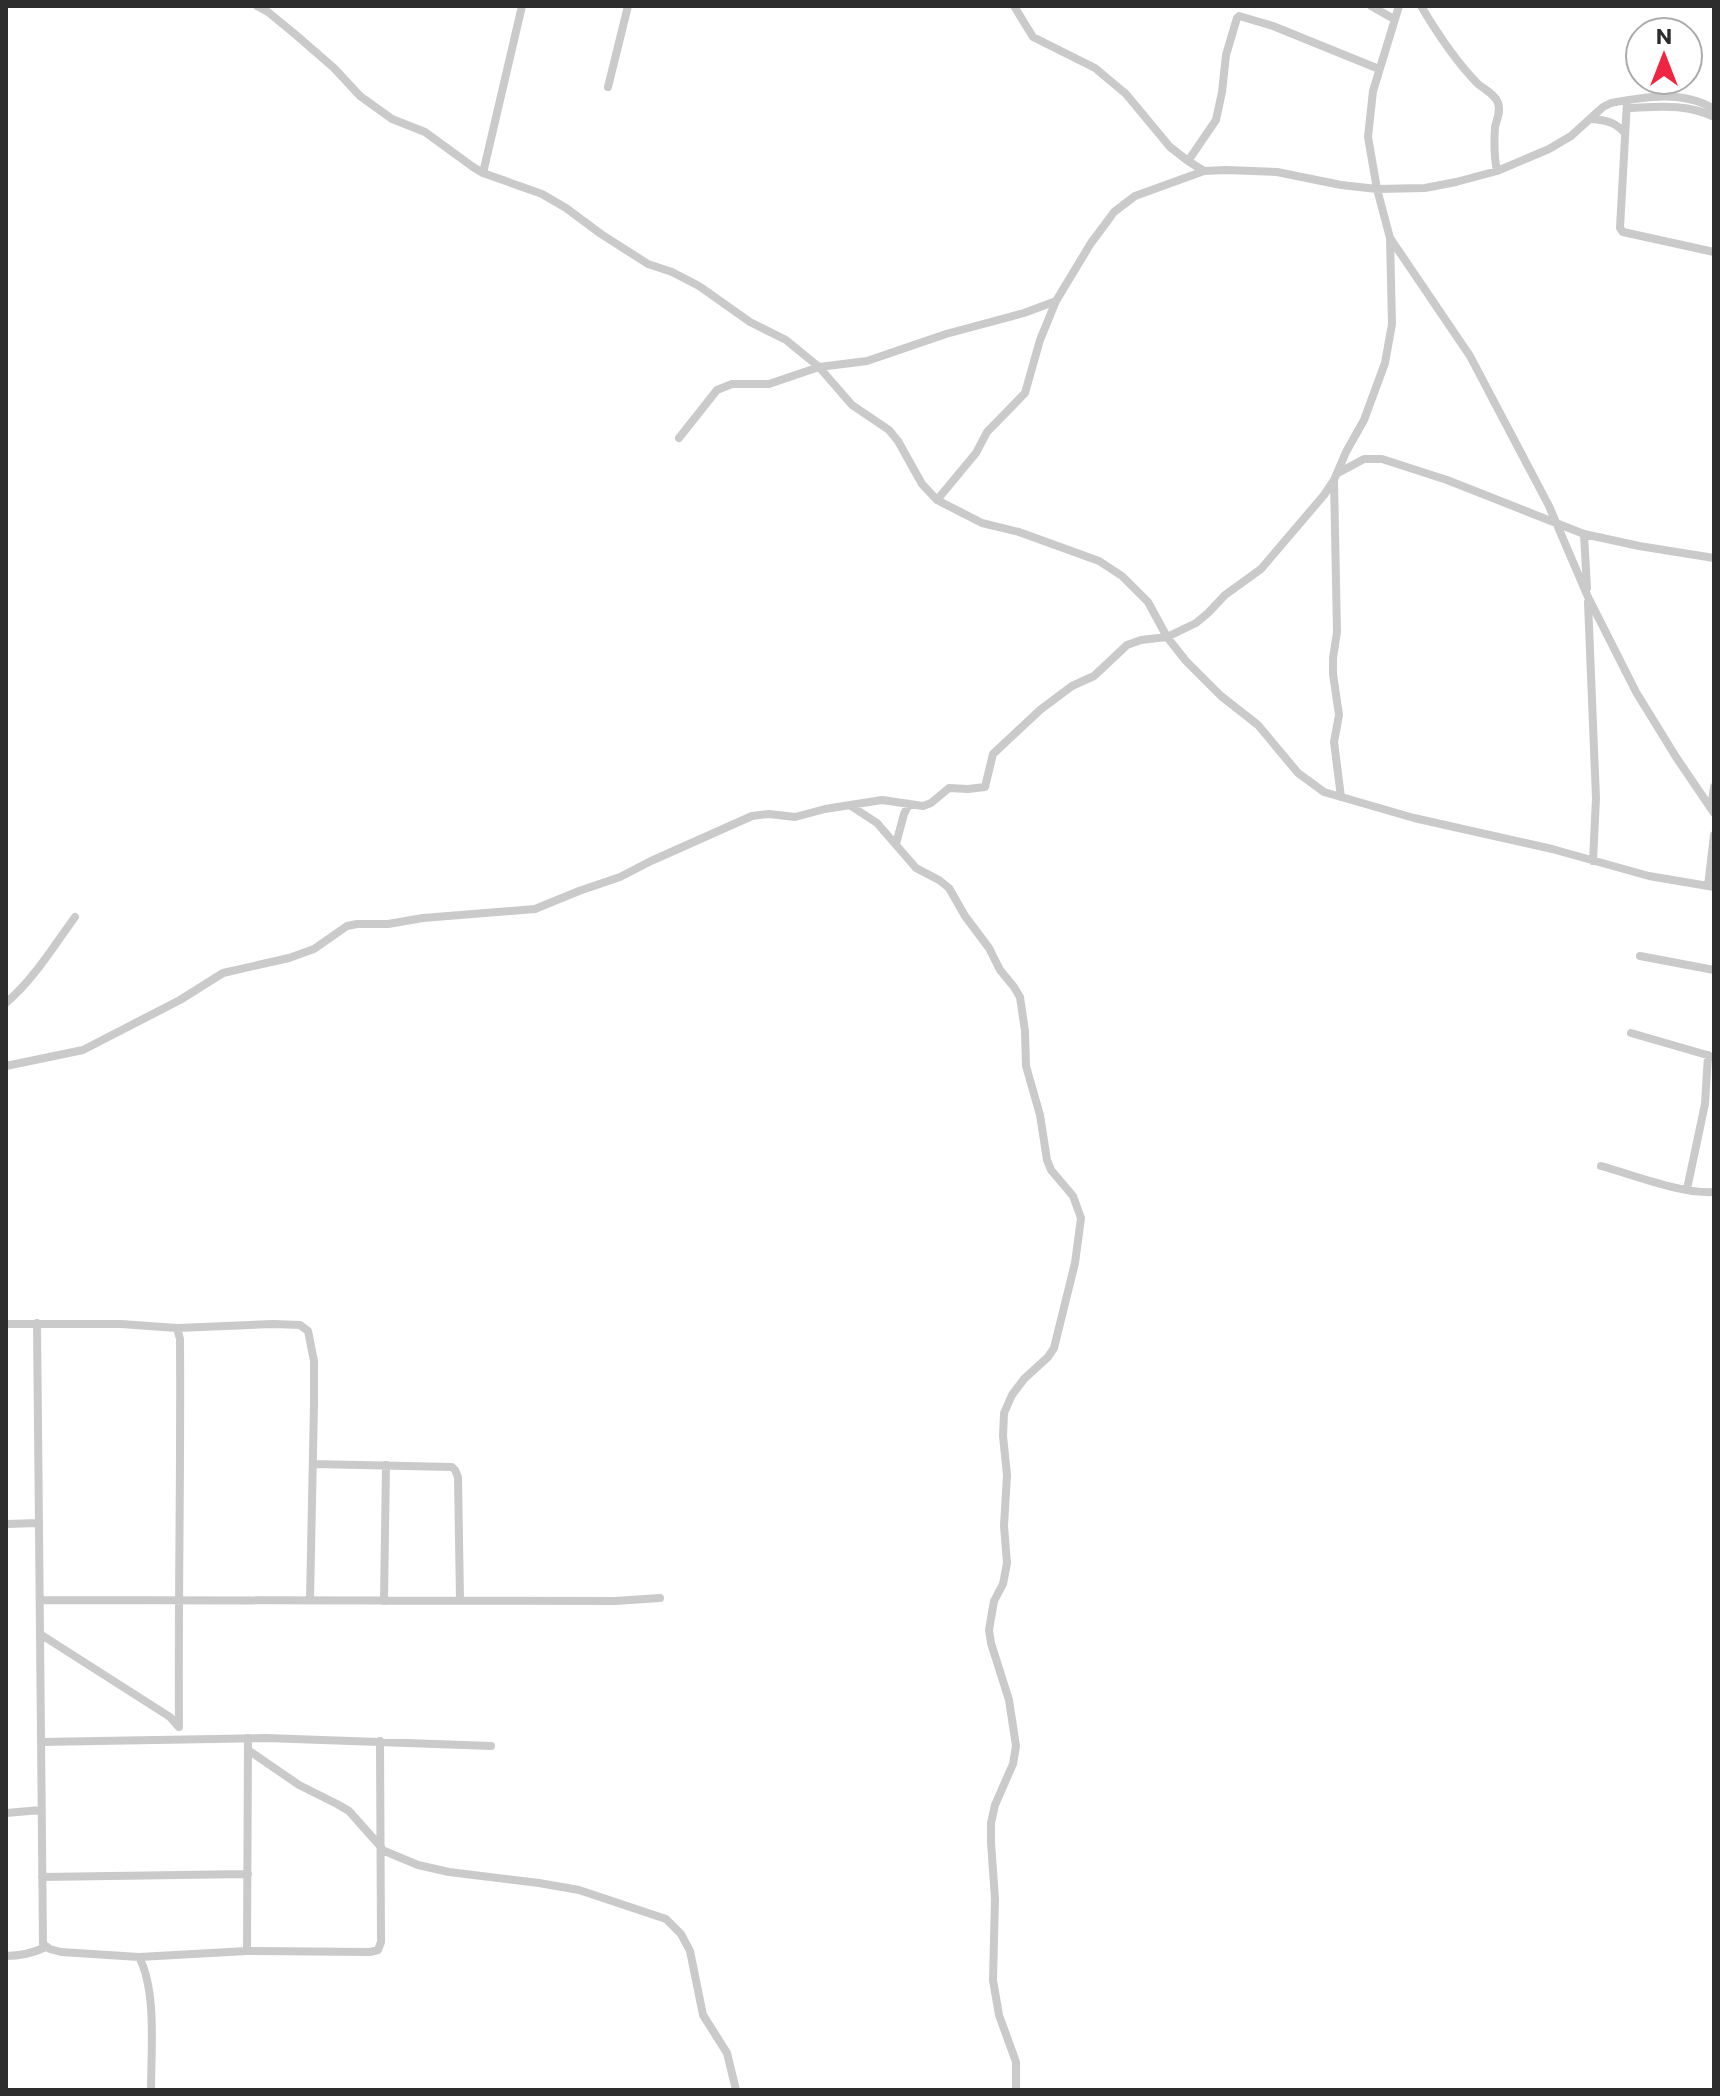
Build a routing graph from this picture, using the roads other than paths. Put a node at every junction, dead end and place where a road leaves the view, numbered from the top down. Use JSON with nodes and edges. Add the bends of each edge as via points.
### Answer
{"nodes":[{"id":1,"x":257,"y":6,"type":"edge"},
{"id":2,"x":522,"y":6,"type":"edge"},
{"id":3,"x":628,"y":6,"type":"edge"},
{"id":4,"x":1014,"y":6,"type":"edge"},
{"id":5,"x":1371,"y":6,"type":"edge"},
{"id":6,"x":1399,"y":6,"type":"edge"},
{"id":7,"x":1421,"y":6,"type":"edge"},
{"id":8,"x":1394,"y":19,"type":"junction"},
{"id":9,"x":1379,"y":69,"type":"junction"},
{"id":10,"x":608,"y":87,"type":"dead end"},
{"id":11,"x":1627,"y":104,"type":"junction"},
{"id":12,"x":1714,"y":109,"type":"edge"},
{"id":13,"x":1714,"y":117,"type":"edge"},
{"id":14,"x":1591,"y":119,"type":"junction"},
{"id":15,"x":1625,"y":133,"type":"junction"},
{"id":16,"x":1188,"y":161,"type":"junction"},
{"id":17,"x":1204,"y":171,"type":"junction"},
{"id":18,"x":1497,"y":171,"type":"junction"},
{"id":19,"x":483,"y":173,"type":"junction"},
{"id":20,"x":1377,"y":189,"type":"junction"},
{"id":21,"x":1390,"y":238,"type":"junction"},
{"id":22,"x":1714,"y":252,"type":"edge"},
{"id":23,"x":1056,"y":301,"type":"junction"},
{"id":24,"x":819,"y":367,"type":"junction"},
{"id":25,"x":679,"y":438,"type":"dead end"},
{"id":26,"x":1336,"y":477,"type":"junction"},
{"id":27,"x":937,"y":500,"type":"junction"},
{"id":28,"x":1557,"y":524,"type":"junction"},
{"id":29,"x":1584,"y":534,"type":"junction"},
{"id":30,"x":1714,"y":558,"type":"edge"},
{"id":31,"x":1588,"y":597,"type":"junction"},
{"id":32,"x":1167,"y":637,"type":"junction"},
{"id":33,"x":1714,"y":787,"type":"edge"},
{"id":34,"x":1341,"y":797,"type":"junction"},
{"id":35,"x":909,"y":804,"type":"junction"},
{"id":36,"x":850,"y":806,"type":"junction"},
{"id":37,"x":1712,"y":810,"type":"edge"},
{"id":38,"x":1714,"y":835,"type":"edge"},
{"id":39,"x":896,"y":844,"type":"junction"},
{"id":40,"x":1593,"y":861,"type":"junction"},
{"id":41,"x":1711,"y":886,"type":"edge"},
{"id":42,"x":75,"y":917,"type":"dead end"},
{"id":43,"x":1640,"y":956,"type":"dead end"},
{"id":44,"x":1714,"y":970,"type":"edge"},
{"id":45,"x":6,"y":1003,"type":"edge"},
{"id":46,"x":1631,"y":1033,"type":"dead end"},
{"id":47,"x":1711,"y":1056,"type":"edge"},
{"id":48,"x":6,"y":1066,"type":"edge"},
{"id":49,"x":1601,"y":1166,"type":"dead end"},
{"id":50,"x":1687,"y":1189,"type":"junction"},
{"id":51,"x":1714,"y":1192,"type":"edge"},
{"id":52,"x":37,"y":1323,"type":"junction"},
{"id":53,"x":6,"y":1324,"type":"edge"},
{"id":54,"x":177,"y":1328,"type":"junction"},
{"id":55,"x":313,"y":1464,"type":"junction"},
{"id":56,"x":386,"y":1465,"type":"junction"},
{"id":57,"x":39,"y":1523,"type":"junction"},
{"id":58,"x":6,"y":1524,"type":"edge"},
{"id":59,"x":660,"y":1598,"type":"dead end"},
{"id":60,"x":178,"y":1599,"type":"junction"},
{"id":61,"x":40,"y":1600,"type":"junction"},
{"id":62,"x":310,"y":1600,"type":"junction"},
{"id":63,"x":460,"y":1600,"type":"junction"},
{"id":64,"x":384,"y":1601,"type":"junction"},
{"id":65,"x":40,"y":1634,"type":"junction"},
{"id":66,"x":179,"y":1727,"type":"junction"},
{"id":67,"x":248,"y":1738,"type":"junction"},
{"id":68,"x":179,"y":1739,"type":"junction"},
{"id":69,"x":380,"y":1741,"type":"junction"},
{"id":70,"x":41,"y":1742,"type":"junction"},
{"id":71,"x":491,"y":1746,"type":"dead end"},
{"id":72,"x":248,"y":1750,"type":"junction"},
{"id":73,"x":41,"y":1810,"type":"junction"},
{"id":74,"x":6,"y":1813,"type":"edge"},
{"id":75,"x":381,"y":1848,"type":"junction"},
{"id":76,"x":248,"y":1874,"type":"junction"},
{"id":77,"x":42,"y":1877,"type":"junction"},
{"id":78,"x":46,"y":1947,"type":"junction"},
{"id":79,"x":247,"y":1951,"type":"junction"},
{"id":80,"x":6,"y":1956,"type":"edge"},
{"id":81,"x":139,"y":1957,"type":"junction"},
{"id":82,"x":142,"y":2090,"type":"edge"},
{"id":83,"x":151,"y":2090,"type":"edge"},
{"id":84,"x":736,"y":2090,"type":"edge"},
{"id":85,"x":1016,"y":2090,"type":"edge"}],
"edges":[{"from":1,"to":19,"type":"street","via":[[360,96]]},
{"from":2,"to":19,"type":"street"},
{"from":3,"to":10,"type":"street"},
{"from":4,"to":16,"type":"street","via":[[1033,37],[1095,68]]},
{"from":5,"to":8,"type":"street"},
{"from":6,"to":8,"type":"street"},
{"from":7,"to":18,"type":"street","via":[[1453,56],[1498,103]]},
{"from":8,"to":9,"type":"street"},
{"from":9,"to":16,"type":"street","via":[[1239,16],[1226,55],[1216,120]]},
{"from":9,"to":20,"type":"street","via":[[1368,137]]},
{"from":11,"to":12,"type":"street","via":[[1669,96]]},
{"from":11,"to":13,"type":"street","via":[[1685,107]]},
{"from":11,"to":14,"type":"street","via":[[1611,103]]},
{"from":11,"to":15,"type":"street"},
{"from":14,"to":15,"type":"street","via":[[1610,121]]},
{"from":14,"to":18,"type":"street","via":[[1549,149]]},
{"from":15,"to":22,"type":"street","via":[[1620,228]]},
{"from":16,"to":17,"type":"street"},
{"from":17,"to":20,"type":"street","via":[[1277,172]]},
{"from":17,"to":23,"type":"street","via":[[1135,196],[1114,212]]},
{"from":18,"to":20,"type":"street","via":[[1425,188]]},
{"from":19,"to":24,"type":"street","via":[[542,194],[648,264],[699,286],[786,340]]},
{"from":20,"to":21,"type":"street"},
{"from":21,"to":26,"type":"street","via":[[1389,347],[1380,381]]},
{"from":21,"to":28,"type":"street","via":[[1465,348]]},
{"from":23,"to":24,"type":"street","via":[[867,361]]},
{"from":23,"to":27,"type":"street","via":[[1025,393],[987,432]]},
{"from":24,"to":25,"type":"street","via":[[769,384],[724,386]]},
{"from":24,"to":27,"type":"street","via":[[852,405],[889,430]]},
{"from":26,"to":28,"type":"street","via":[[1364,459],[1382,459]]},
{"from":26,"to":32,"type":"street","via":[[1261,569],[1196,623]]},
{"from":26,"to":34,"type":"street","via":[[1333,674],[1339,715],[1334,742]]},
{"from":27,"to":32,"type":"street","via":[[982,523],[1099,561],[1140,592]]},
{"from":28,"to":29,"type":"street"},
{"from":28,"to":31,"type":"street"},
{"from":29,"to":30,"type":"street"},
{"from":29,"to":31,"type":"street"},
{"from":31,"to":37,"type":"street","via":[[1636,692]]},
{"from":31,"to":40,"type":"street","via":[[1596,798]]},
{"from":32,"to":34,"type":"street","via":[[1221,696],[1271,738],[1298,773]]},
{"from":32,"to":35,"type":"street","via":[[1127,645],[1094,676],[1058,695],[993,754],[985,787],[949,788],[927,805]]},
{"from":33,"to":37,"type":"street"},
{"from":34,"to":40,"type":"street"},
{"from":35,"to":36,"type":"street","via":[[888,800]]},
{"from":35,"to":39,"type":"street"},
{"from":36,"to":39,"type":"street"},
{"from":36,"to":48,"type":"street","via":[[795,817],[752,816],[620,877],[535,909],[347,926],[314,949],[213,977],[83,1050]]},
{"from":38,"to":41,"type":"street"},
{"from":39,"to":85,"type":"street","via":[[916,868],[949,888],[1017,992],[1027,1073],[1047,1160],[1073,1196],[1081,1218],[1054,1348],[1012,1395],[1003,1419],[1007,1570],[989,1630],[1009,1700],[1016,1752],[991,1823],[992,1971],[999,2015],[1016,2062]]},
{"from":40,"to":41,"type":"street"},
{"from":42,"to":45,"type":"street"},
{"from":43,"to":44,"type":"street"},
{"from":46,"to":47,"type":"street"},
{"from":47,"to":50,"type":"street"},
{"from":49,"to":50,"type":"street"},
{"from":50,"to":51,"type":"street"},
{"from":52,"to":53,"type":"street"},
{"from":52,"to":54,"type":"street"},
{"from":52,"to":57,"type":"street"},
{"from":54,"to":55,"type":"street","via":[[273,1324],[300,1325],[308,1331],[314,1361]]},
{"from":54,"to":60,"type":"street"},
{"from":55,"to":56,"type":"street"},
{"from":55,"to":62,"type":"street"},
{"from":56,"to":63,"type":"street","via":[[455,1470]]},
{"from":56,"to":64,"type":"street"},
{"from":57,"to":58,"type":"street"},
{"from":57,"to":61,"type":"street"},
{"from":59,"to":63,"type":"street"},
{"from":60,"to":61,"type":"street"},
{"from":60,"to":62,"type":"street"},
{"from":60,"to":66,"type":"street"},
{"from":61,"to":65,"type":"street"},
{"from":62,"to":64,"type":"street"},
{"from":63,"to":64,"type":"street"},
{"from":65,"to":66,"type":"street"},
{"from":65,"to":70,"type":"street"},
{"from":66,"to":68,"type":"street"},
{"from":67,"to":68,"type":"street"},
{"from":67,"to":69,"type":"street"},
{"from":67,"to":72,"type":"street"},
{"from":68,"to":70,"type":"street"},
{"from":69,"to":71,"type":"street"},
{"from":69,"to":75,"type":"street"},
{"from":70,"to":73,"type":"street"},
{"from":72,"to":75,"type":"street","via":[[349,1811]]},
{"from":72,"to":76,"type":"street"},
{"from":73,"to":74,"type":"street"},
{"from":73,"to":77,"type":"street"},
{"from":75,"to":79,"type":"street","via":[[378,1950]]},
{"from":75,"to":84,"type":"street","via":[[418,1865],[579,1890],[666,1919],[690,1951],[703,2015],[727,2053]]},
{"from":76,"to":77,"type":"street"},
{"from":76,"to":79,"type":"street"},
{"from":77,"to":78,"type":"street"},
{"from":78,"to":80,"type":"street"},
{"from":78,"to":81,"type":"street"},
{"from":79,"to":81,"type":"street"},
{"from":81,"to":83,"type":"street","via":[[147,1977],[152,2029]]},
{"from":82,"to":83,"type":"street"}]}
